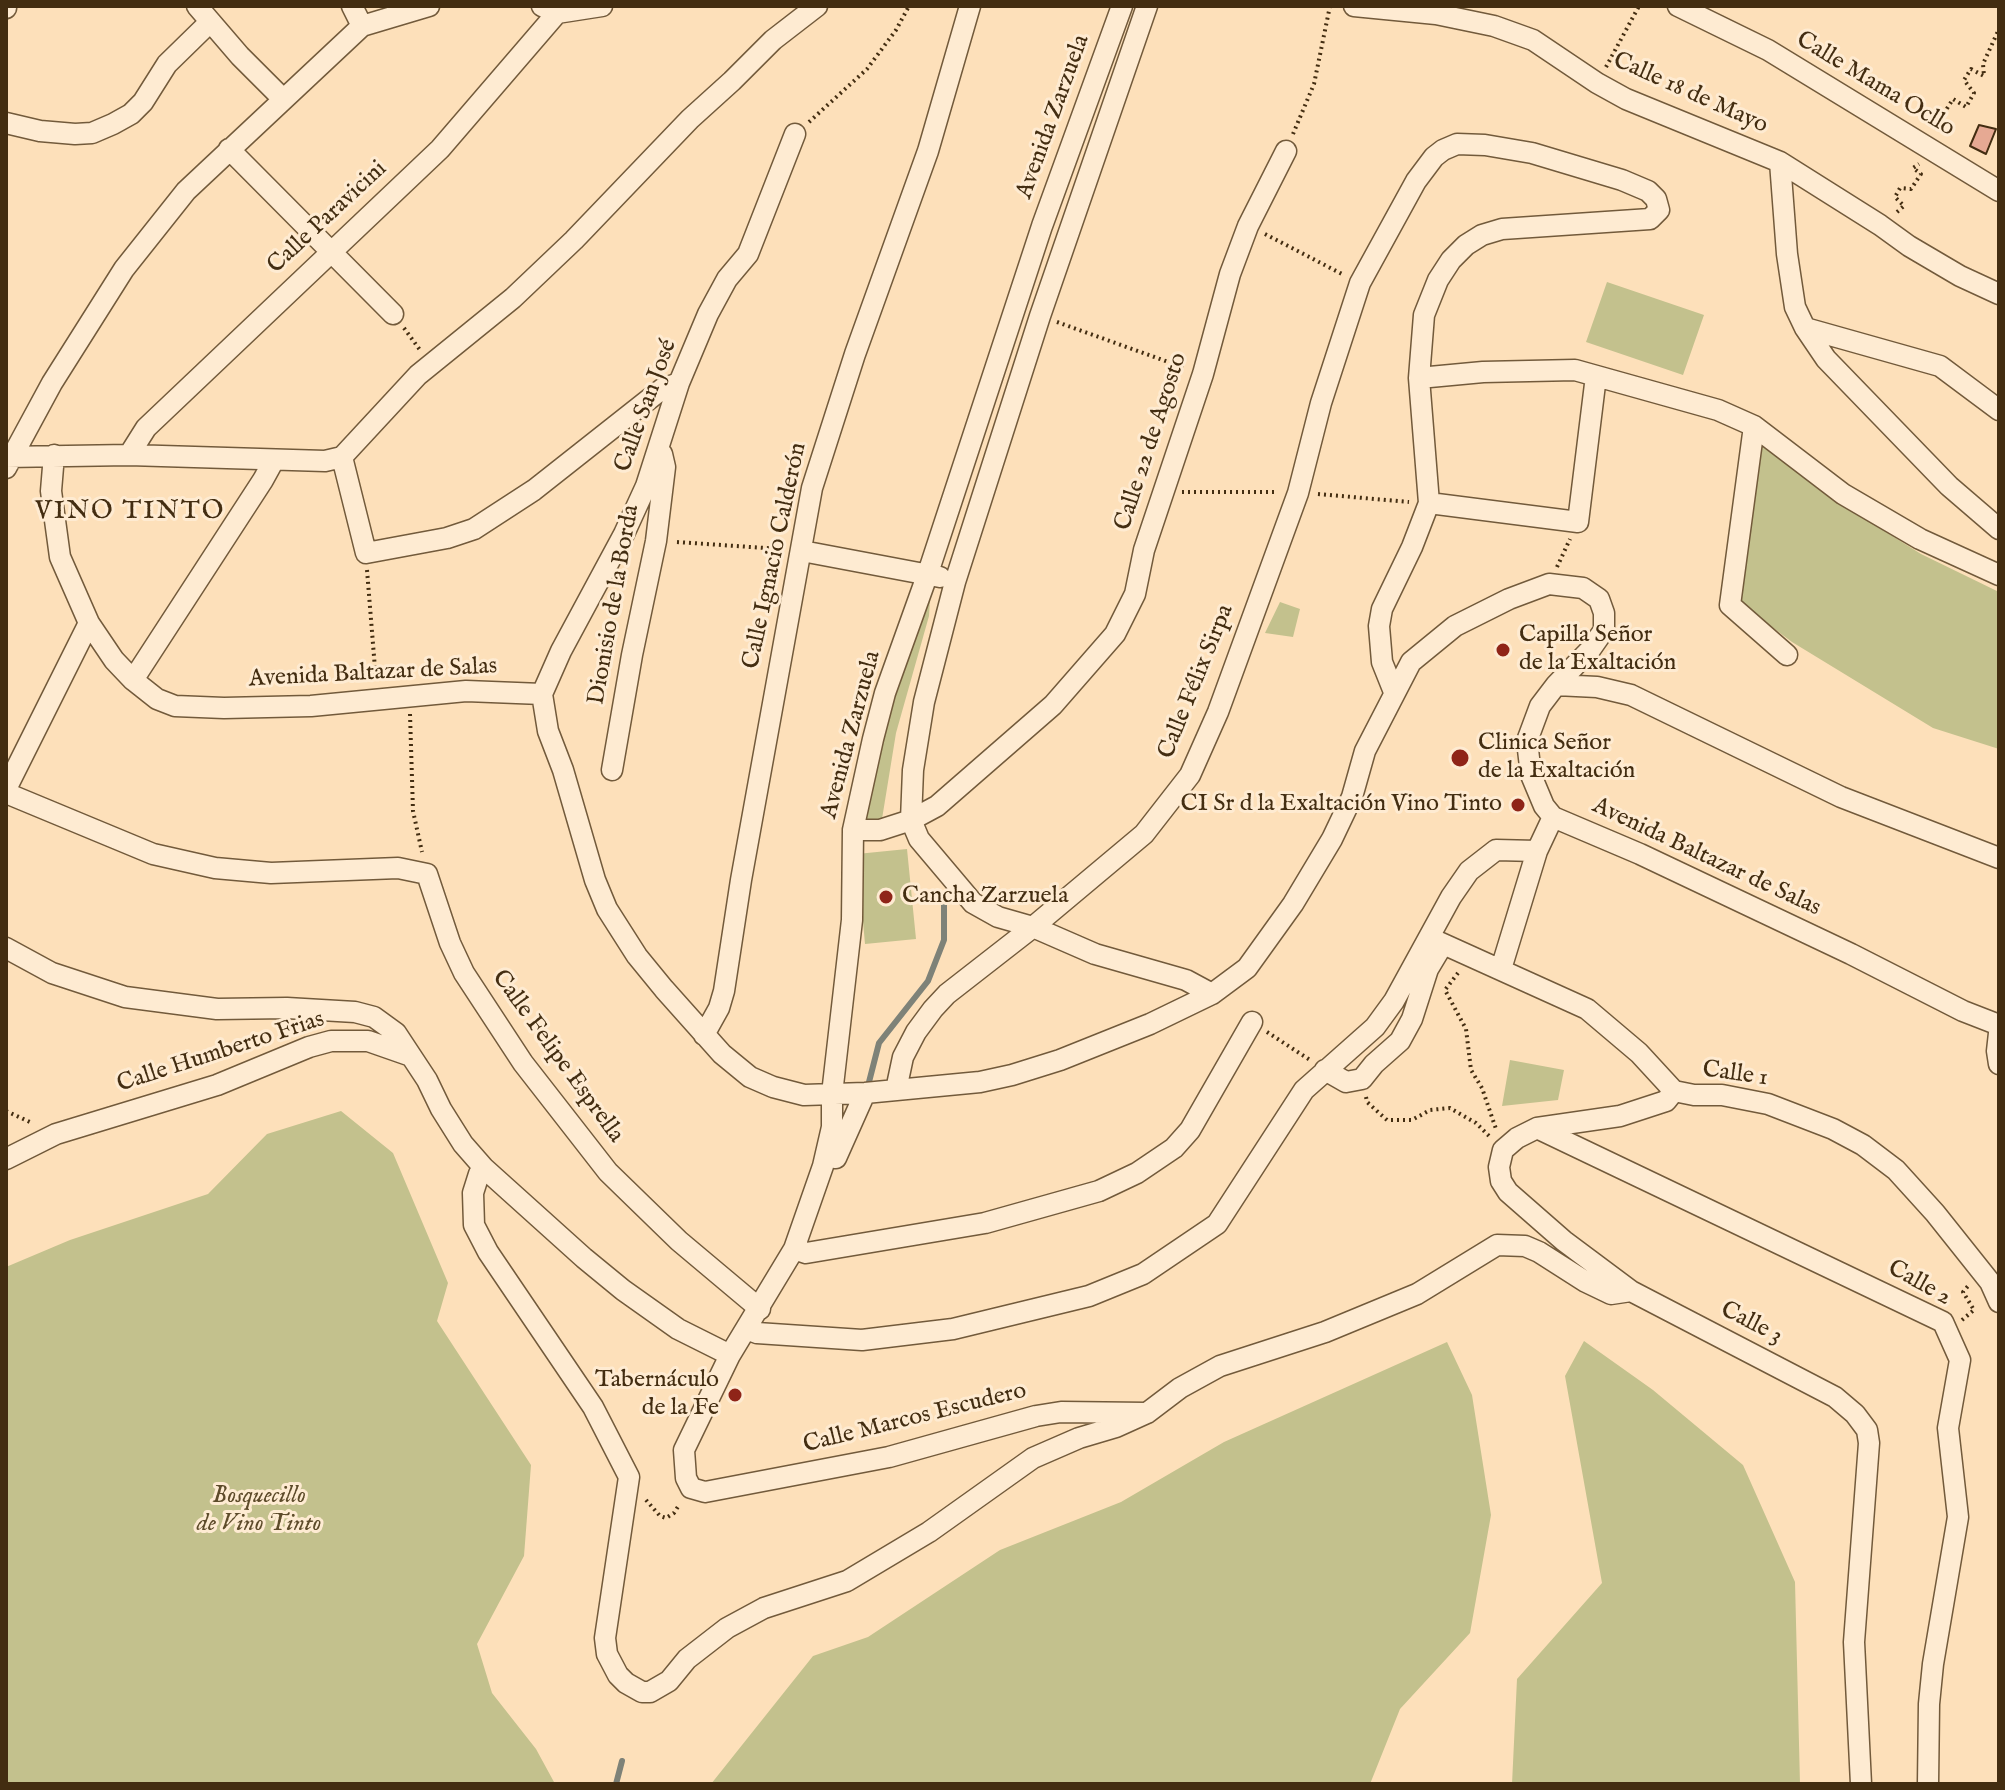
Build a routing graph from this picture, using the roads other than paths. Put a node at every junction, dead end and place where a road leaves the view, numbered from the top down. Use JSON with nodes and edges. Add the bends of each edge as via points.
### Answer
{"nodes":[{"id":1,"x":352,"y":6,"type":"edge"},
{"id":2,"x":429,"y":6,"type":"edge"},
{"id":3,"x":602,"y":6,"type":"edge"},
{"id":4,"x":817,"y":6,"type":"edge"},
{"id":5,"x":970,"y":6,"type":"edge"},
{"id":6,"x":1122,"y":6,"type":"edge"},
{"id":7,"x":1147,"y":6,"type":"edge"},
{"id":8,"x":1354,"y":6,"type":"edge"},
{"id":9,"x":1678,"y":6,"type":"edge"},
{"id":10,"x":549,"y":10,"type":"edge"},
{"id":11,"x":204,"y":14,"type":"edge"},
{"id":12,"x":362,"y":26,"type":"junction"},
{"id":13,"x":282,"y":98,"type":"junction"},
{"id":14,"x":6,"y":123,"type":"edge"},
{"id":15,"x":795,"y":134,"type":"road end"},
{"id":16,"x":229,"y":149,"type":"junction"},
{"id":17,"x":1286,"y":151,"type":"road end"},
{"id":18,"x":1780,"y":162,"type":"junction"},
{"id":19,"x":1999,"y":191,"type":"edge"},
{"id":20,"x":332,"y":251,"type":"junction"},
{"id":21,"x":1999,"y":294,"type":"edge"},
{"id":22,"x":393,"y":314,"type":"road end"},
{"id":23,"x":1805,"y":328,"type":"junction"},
{"id":24,"x":1596,"y":376,"type":"junction"},
{"id":25,"x":1419,"y":378,"type":"junction"},
{"id":26,"x":679,"y":383,"type":"junction"},
{"id":27,"x":1999,"y":410,"type":"edge"},
{"id":28,"x":1754,"y":426,"type":"junction"},
{"id":29,"x":658,"y":452,"type":"junction"},
{"id":30,"x":54,"y":455,"type":"junction"},
{"id":31,"x":129,"y":455,"type":"junction"},
{"id":32,"x":342,"y":457,"type":"junction"},
{"id":33,"x":274,"y":460,"type":"junction"},
{"id":34,"x":8,"y":461,"type":"edge"},
{"id":35,"x":1429,"y":503,"type":"junction"},
{"id":36,"x":1999,"y":529,"type":"edge"},
{"id":37,"x":802,"y":551,"type":"junction"},
{"id":38,"x":928,"y":573,"type":"junction"},
{"id":39,"x":1999,"y":575,"type":"edge"},
{"id":40,"x":955,"y":582,"type":"junction"},
{"id":41,"x":89,"y":623,"type":"junction"},
{"id":42,"x":1787,"y":655,"type":"dead end"},
{"id":43,"x":133,"y":680,"type":"junction"},
{"id":44,"x":1556,"y":685,"type":"junction"},
{"id":45,"x":1394,"y":692,"type":"junction"},
{"id":46,"x":542,"y":694,"type":"junction"},
{"id":47,"x":612,"y":770,"type":"dead end"},
{"id":48,"x":6,"y":791,"type":"edge"},
{"id":49,"x":1553,"y":817,"type":"junction"},
{"id":50,"x":911,"y":820,"type":"junction"},
{"id":51,"x":853,"y":830,"type":"junction"},
{"id":52,"x":1537,"y":851,"type":"junction"},
{"id":53,"x":1999,"y":858,"type":"edge"},
{"id":54,"x":1033,"y":927,"type":"junction"},
{"id":55,"x":1436,"y":941,"type":"junction"},
{"id":56,"x":6,"y":948,"type":"edge"},
{"id":57,"x":1501,"y":969,"type":"junction"},
{"id":58,"x":1212,"y":994,"type":"junction"},
{"id":59,"x":1252,"y":1022,"type":"road end"},
{"id":60,"x":1999,"y":1025,"type":"edge"},
{"id":61,"x":1999,"y":1033,"type":"edge"},
{"id":62,"x":704,"y":1035,"type":"junction"},
{"id":63,"x":411,"y":1056,"type":"junction"},
{"id":64,"x":1999,"y":1064,"type":"edge"},
{"id":65,"x":1325,"y":1070,"type":"junction"},
{"id":66,"x":896,"y":1090,"type":"junction"},
{"id":67,"x":1674,"y":1091,"type":"junction"},
{"id":68,"x":865,"y":1093,"type":"junction"},
{"id":69,"x":832,"y":1094,"type":"junction"},
{"id":70,"x":1537,"y":1128,"type":"junction"},
{"id":71,"x":6,"y":1159,"type":"edge"},
{"id":72,"x":484,"y":1168,"type":"junction"},
{"id":73,"x":800,"y":1251,"type":"junction"},
{"id":74,"x":1631,"y":1291,"type":"junction"},
{"id":75,"x":1999,"y":1302,"type":"edge"},
{"id":76,"x":760,"y":1309,"type":"junction"},
{"id":77,"x":752,"y":1331,"type":"junction"},
{"id":78,"x":730,"y":1355,"type":"junction"},
{"id":79,"x":1147,"y":1413,"type":"junction"},
{"id":80,"x":692,"y":1484,"type":"junction"},
{"id":81,"x":1861,"y":1784,"type":"edge"},
{"id":82,"x":1928,"y":1784,"type":"edge"}],
"edges":[{"from":1,"to":12,"type":"street"},
{"from":2,"to":12,"type":"street"},
{"from":3,"to":10,"type":"street"},
{"from":4,"to":32,"type":"street","via":[[690,119],[513,298],[394,399]]},
{"from":5,"to":37,"type":"street","name":"Calle Ignacio Calderón","via":[[932,139],[826,438]]},
{"from":6,"to":38,"type":"street","name":"Avenida Zarzuela","via":[[1042,226]]},
{"from":7,"to":40,"type":"street"},
{"from":8,"to":18,"type":"street","name":"Calle 18 de Mayo","via":[[1436,14],[1533,40],[1626,99]]},
{"from":9,"to":19,"type":"street","name":"Calle Mama Ocllo","via":[[1768,50],[1930,155]]},
{"from":10,"to":20,"type":"street","name":"Calle Paravicini","via":[[440,149]]},
{"from":11,"to":13,"type":"street"},
{"from":11,"to":14,"type":"street","via":[[143,102],[113,124],[75,134]]},
{"from":12,"to":13,"type":"street"},
{"from":13,"to":16,"type":"street"},
{"from":15,"to":26,"type":"street","name":"Calle San José","via":[[748,254],[708,314]]},
{"from":16,"to":20,"type":"street"},
{"from":16,"to":34,"type":"street","via":[[186,191],[124,269]]},
{"from":17,"to":50,"type":"street","name":"Calle 22 de Agosto","via":[[1230,274],[1135,594],[1115,634],[1053,705],[937,806]]},
{"from":18,"to":21,"type":"street","name":"Calle 18 de Mayo","via":[[1909,246]]},
{"from":18,"to":23,"type":"street","name":"Calle 18 de Mayo","via":[[1787,254],[1795,307]]},
{"from":20,"to":22,"type":"street"},
{"from":20,"to":31,"type":"street","name":"Calle Paravicini","via":[[146,428]]},
{"from":23,"to":27,"type":"street","via":[[1940,366]]},
{"from":23,"to":36,"type":"street","name":"Calle 18 de Mayo","via":[[1826,359],[1949,486]]},
{"from":24,"to":25,"type":"street","via":[[1551,370]]},
{"from":24,"to":28,"type":"street","via":[[1718,410]]},
{"from":24,"to":35,"type":"street","via":[[1578,522]]},
{"from":25,"to":35,"type":"street"},
{"from":25,"to":54,"type":"street","name":"Calle Félix Sirpa","via":[[1424,315],[1438,280],[1466,245],[1502,229],[1650,219],[1659,210],[1656,199],[1622,180],[1532,153],[1457,144],[1434,157],[1360,283],[1298,493],[1190,775],[1144,834]]},
{"from":26,"to":29,"type":"street","name":"Calle San José"},
{"from":26,"to":32,"type":"street","via":[[662,389],[534,490],[474,529],[447,538],[366,553]]},
{"from":28,"to":39,"type":"street","via":[[1843,494],[1920,539]]},
{"from":28,"to":42,"type":"street","via":[[1730,605]]},
{"from":29,"to":46,"type":"street","name":"Calle San José","via":[[624,534]]},
{"from":29,"to":47,"type":"street","name":"Dionisio de la Borda","via":[[665,467],[656,541]]},
{"from":30,"to":31,"type":"street"},
{"from":30,"to":34,"type":"street"},
{"from":30,"to":41,"type":"street","name":"Avenida Baltazar de Salas","via":[[51,491],[60,557]]},
{"from":31,"to":33,"type":"street"},
{"from":32,"to":33,"type":"street"},
{"from":33,"to":43,"type":"street"},
{"from":35,"to":45,"type":"street","via":[[1382,609],[1382,662]]},
{"from":37,"to":38,"type":"street"},
{"from":37,"to":62,"type":"street","name":"Calle Ignacio Calderón","via":[[724,991]]},
{"from":38,"to":40,"type":"street"},
{"from":38,"to":51,"type":"street","name":"Avenida Zarzuela","via":[[885,693]]},
{"from":40,"to":50,"type":"street","via":[[919,729]]},
{"from":41,"to":43,"type":"street","name":"Avenida Baltazar de Salas"},
{"from":41,"to":48,"type":"street"},
{"from":43,"to":46,"type":"street","name":"Avenida Baltazar de Salas","via":[[157,699],[194,708],[311,706],[466,691]]},
{"from":44,"to":45,"type":"street","name":"Avenida Baltazar de Salas","via":[[1600,638],[1604,613],[1599,599],[1583,588],[1549,584],[1455,626],[1411,662]]},
{"from":44,"to":49,"type":"street","name":"Avenida Baltazar de Salas","via":[[1540,706],[1527,741],[1531,775]]},
{"from":44,"to":53,"type":"street","via":[[1631,695],[1841,797]]},
{"from":45,"to":58,"type":"street","via":[[1365,751],[1352,797],[1301,891],[1247,968]]},
{"from":46,"to":62,"type":"street","via":[[548,731],[607,909],[637,956]]},
{"from":48,"to":76,"type":"street","name":"Calle Felipe Esprella","via":[[153,854],[215,868],[271,873],[398,868],[427,874],[464,973],[523,1063],[608,1172]]},
{"from":49,"to":52,"type":"street"},
{"from":49,"to":60,"type":"street","name":"Avenida Baltazar de Salas"},
{"from":50,"to":51,"type":"street","name":"Calle 22 de Agosto","via":[[880,830]]},
{"from":50,"to":54,"type":"street","via":[[919,839],[973,903]]},
{"from":51,"to":69,"type":"street","name":"Avenida Zarzuela","via":[[852,920]]},
{"from":52,"to":55,"type":"street","via":[[1496,850],[1469,871],[1451,897]]},
{"from":52,"to":57,"type":"street"},
{"from":54,"to":58,"type":"street"},
{"from":54,"to":66,"type":"street","name":"Calle Félix Sirpa","via":[[933,1009],[903,1057]]},
{"from":55,"to":57,"type":"street","name":"Calle 1"},
{"from":55,"to":65,"type":"street","via":[[1375,1027]]},
{"from":55,"to":65,"type":"street","via":[[1400,1041],[1362,1079],[1346,1082]]},
{"from":56,"to":63,"type":"street","via":[[52,973],[125,997],[217,1009],[287,1008],[374,1017],[396,1033]]},
{"from":57,"to":67,"type":"street","name":"Calle 1","via":[[1587,1009]]},
{"from":58,"to":66,"type":"street","via":[[1110,1041],[1012,1075]]},
{"from":59,"to":73,"type":"street","via":[[1190,1130],[1137,1173],[1099,1191],[985,1223]]},
{"from":61,"to":64,"type":"street"},
{"from":62,"to":69,"type":"street","via":[[750,1077],[804,1095]]},
{"from":63,"to":71,"type":"street","name":"Calle Humberto Frias","via":[[368,1041],[331,1041],[217,1085],[56,1134]]},
{"from":63,"to":72,"type":"street","via":[[463,1144]]},
{"from":65,"to":77,"type":"street","via":[[1304,1090],[1217,1224],[1143,1274],[1089,1296],[953,1329],[862,1340]]},
{"from":66,"to":68,"type":"street"},
{"from":67,"to":70,"type":"street","via":[[1666,1101],[1620,1116]]},
{"from":67,"to":75,"type":"street","name":"Calle 1","via":[[1768,1104],[1863,1145],[1896,1170],[1967,1250]]},
{"from":68,"to":69,"type":"street"},
{"from":68,"to":73,"type":"street"},
{"from":69,"to":73,"type":"street","name":"Avenida Zarzuela","via":[[828,1147]]},
{"from":70,"to":74,"type":"street","name":"Calle 3","via":[[1503,1150],[1501,1181],[1564,1241]]},
{"from":70,"to":82,"type":"street","name":"Calle 2","via":[[1943,1322],[1960,1360],[1948,1428],[1958,1517],[1933,1664]]},
{"from":72,"to":78,"type":"street","via":[[623,1290],[678,1329]]},
{"from":72,"to":79,"type":"street","via":[[473,1193],[474,1225],[593,1407],[630,1484],[605,1638],[618,1675],[634,1689],[650,1692],[669,1681],[697,1649],[764,1608],[847,1581],[929,1532],[1033,1458]]},
{"from":73,"to":76,"type":"street","name":"Avenida Zarzuela"},
{"from":73,"to":77,"type":"street"},
{"from":74,"to":79,"type":"street","via":[[1611,1294],[1539,1252],[1497,1245],[1417,1294],[1200,1375]]},
{"from":74,"to":81,"type":"street","name":"Calle 3","via":[[1835,1397],[1867,1430],[1854,1642]]},
{"from":76,"to":77,"type":"street","name":"Avenida Zarzuela"},
{"from":77,"to":78,"type":"street","name":"Avenida Zarzuela"},
{"from":77,"to":80,"type":"street","via":[[698,1437]]},
{"from":78,"to":80,"type":"street","name":"Avenida Zarzuela","via":[[684,1450]]},
{"from":79,"to":80,"type":"street","name":"Calle Marcos Escudero","via":[[1049,1414],[889,1457],[705,1492]]}]}
